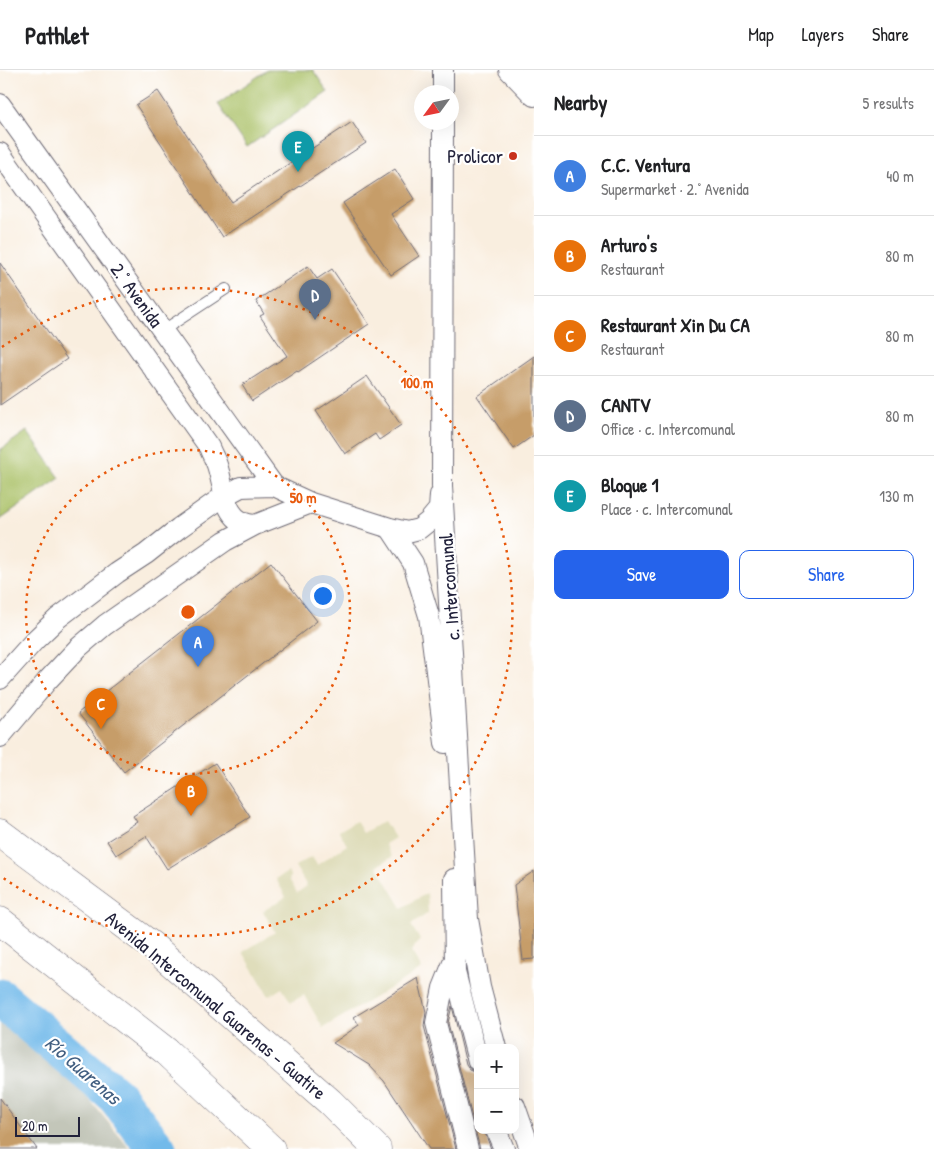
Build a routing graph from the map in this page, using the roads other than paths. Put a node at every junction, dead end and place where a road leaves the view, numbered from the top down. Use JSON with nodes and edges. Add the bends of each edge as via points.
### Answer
{"nodes":[{"id":1,"x":443,"y":70,"type":"edge"},
{"id":2,"x":509,"y":70,"type":"edge"},
{"id":3,"x":531,"y":70,"type":"edge"},
{"id":4,"x":534,"y":74,"type":"edge"},
{"id":5,"x":443,"y":85,"type":"edge"},
{"id":6,"x":534,"y":96,"type":"edge"},
{"id":7,"x":3,"y":113,"type":"edge"},
{"id":8,"x":443,"y":130,"type":"edge"},
{"id":9,"x":0,"y":153,"type":"edge"},
{"id":10,"x":226,"y":289,"type":"dead end"},
{"id":11,"x":162,"y":331,"type":"junction"},
{"id":12,"x":274,"y":486,"type":"junction"},
{"id":13,"x":442,"y":486,"type":"junction"},
{"id":14,"x":224,"y":496,"type":"junction"},
{"id":15,"x":311,"y":504,"type":"junction"},
{"id":16,"x":255,"y":524,"type":"junction"},
{"id":17,"x":390,"y":528,"type":"junction"},
{"id":18,"x":0,"y":679,"type":"edge"},
{"id":19,"x":0,"y":737,"type":"edge"},
{"id":20,"x":0,"y":833,"type":"edge"},
{"id":21,"x":468,"y":919,"type":"junction"},
{"id":22,"x":0,"y":922,"type":"edge"},
{"id":23,"x":455,"y":958,"type":"junction"},
{"id":24,"x":495,"y":1044,"type":"edge"},
{"id":25,"x":474,"y":1046,"type":"edge"},
{"id":26,"x":519,"y":1117,"type":"edge"},
{"id":27,"x":498,"y":1134,"type":"edge"},
{"id":28,"x":271,"y":1149,"type":"edge"},
{"id":29,"x":377,"y":1149,"type":"edge"},
{"id":30,"x":468,"y":1149,"type":"edge"},
{"id":31,"x":504,"y":1149,"type":"edge"},
{"id":32,"x":530,"y":1149,"type":"edge"}],
"edges":[{"from":1,"to":5,"type":"street"},
{"from":2,"to":6,"type":"street"},
{"from":3,"to":4,"type":"street"},
{"from":7,"to":11,"type":"street","name":"2.° Avenida"},
{"from":8,"to":13,"type":"street","name":"c. Intercomunal"},
{"from":9,"to":14,"type":"street","via":[[209,447]]},
{"from":10,"to":11,"type":"lane"},
{"from":11,"to":12,"type":"street","name":"2.° Avenida"},
{"from":12,"to":14,"type":"street","name":"2.° Avenida","via":[[241,487]]},
{"from":12,"to":15,"type":"street","name":"2.° Avenida"},
{"from":13,"to":17,"type":"street","name":"2.° Avenida","via":[[439,509],[424,525],[407,532]]},
{"from":13,"to":21,"type":"street","name":"c. Intercomunal"},
{"from":14,"to":16,"type":"street","via":[[239,520]]},
{"from":14,"to":18,"type":"street","name":"2.° Avenida","via":[[58,618]]},
{"from":15,"to":16,"type":"street"},
{"from":15,"to":17,"type":"street","name":"2.° Avenida"},
{"from":16,"to":19,"type":"street","via":[[105,625],[47,681]]},
{"from":17,"to":23,"type":"street","name":"c. Intercomunal","via":[[413,563],[429,616],[444,728],[454,884]]},
{"from":20,"to":29,"type":"main road","name":"Avenida Intercomunal Guarenas - Guatire","via":[[151,945],[330,1102]]},
{"from":21,"to":23,"type":"street"},
{"from":21,"to":24,"type":"street","name":"c. Intercomunal","via":[[480,987]]},
{"from":22,"to":28,"type":"main road","via":[[167,1052]]},
{"from":23,"to":25,"type":"street","name":"c. Intercomunal","via":[[455,972]]},
{"from":23,"to":30,"type":"street","via":[[443,988],[436,1022]]},
{"from":26,"to":32,"type":"street"},
{"from":27,"to":31,"type":"street"}]}
